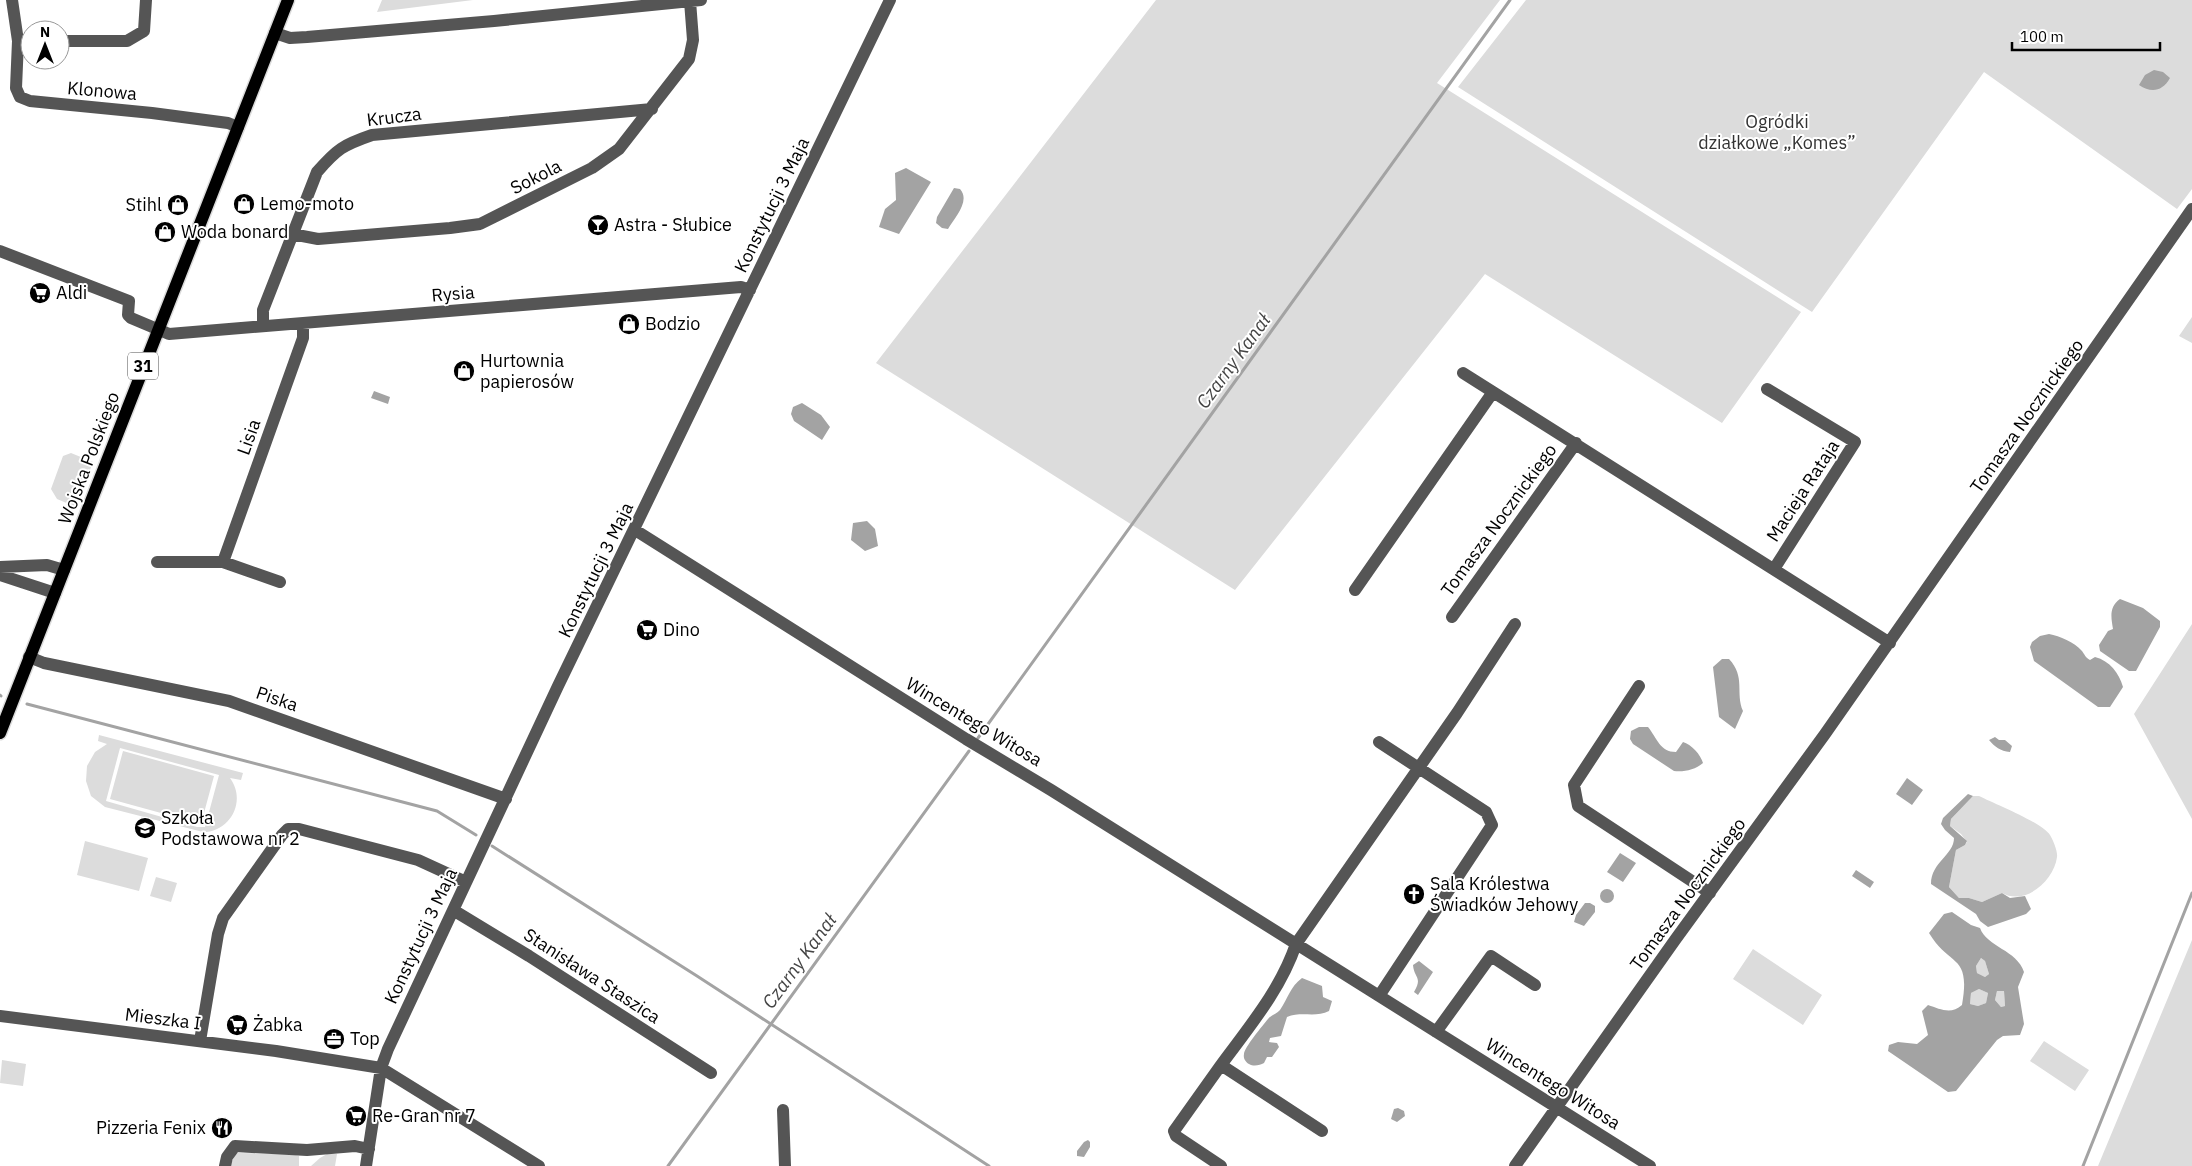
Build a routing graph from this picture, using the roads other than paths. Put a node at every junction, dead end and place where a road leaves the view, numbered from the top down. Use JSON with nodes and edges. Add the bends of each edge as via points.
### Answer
{"nodes":[{"id":1,"x":12,"y":0,"type":"edge"},
{"id":2,"x":146,"y":0,"type":"edge"},
{"id":3,"x":288,"y":0,"type":"edge"},
{"id":4,"x":696,"y":0,"type":"edge"},
{"id":5,"x":890,"y":0,"type":"edge"},
{"id":6,"x":20,"y":27,"type":"edge"},
{"id":7,"x":275,"y":33,"type":"junction"},
{"id":8,"x":70,"y":41,"type":"edge"},
{"id":9,"x":20,"y":56,"type":"edge"},
{"id":10,"x":652,"y":108,"type":"junction"},
{"id":11,"x":238,"y":127,"type":"junction"},
{"id":12,"x":2192,"y":209,"type":"edge"},
{"id":13,"x":292,"y":234,"type":"junction"},
{"id":14,"x":0,"y":251,"type":"edge"},
{"id":15,"x":750,"y":290,"type":"junction"},
{"id":16,"x":303,"y":324,"type":"junction"},
{"id":17,"x":263,"y":326,"type":"junction"},
{"id":18,"x":158,"y":330,"type":"junction"},
{"id":19,"x":1463,"y":373,"type":"dead end"},
{"id":20,"x":1767,"y":389,"type":"dead end"},
{"id":21,"x":1493,"y":392,"type":"junction"},
{"id":22,"x":1576,"y":443,"type":"junction"},
{"id":23,"x":635,"y":530,"type":"junction"},
{"id":24,"x":157,"y":562,"type":"dead end"},
{"id":25,"x":223,"y":562,"type":"junction"},
{"id":26,"x":0,"y":567,"type":"edge"},
{"id":27,"x":1774,"y":569,"type":"junction"},
{"id":28,"x":64,"y":570,"type":"junction"},
{"id":29,"x":0,"y":575,"type":"edge"},
{"id":30,"x":280,"y":582,"type":"dead end"},
{"id":31,"x":1355,"y":590,"type":"dead end"},
{"id":32,"x":55,"y":593,"type":"junction"},
{"id":33,"x":1452,"y":617,"type":"dead end"},
{"id":34,"x":1515,"y":624,"type":"dead end"},
{"id":35,"x":1890,"y":642,"type":"junction"},
{"id":36,"x":29,"y":657,"type":"junction"},
{"id":37,"x":1639,"y":686,"type":"dead end"},
{"id":38,"x":0,"y":733,"type":"edge"},
{"id":39,"x":1379,"y":742,"type":"dead end"},
{"id":40,"x":1419,"y":768,"type":"junction"},
{"id":41,"x":506,"y":799,"type":"junction"},
{"id":42,"x":466,"y":882,"type":"junction"},
{"id":43,"x":1710,"y":893,"type":"junction"},
{"id":44,"x":453,"y":910,"type":"junction"},
{"id":45,"x":1296,"y":944,"type":"junction"},
{"id":46,"x":1535,"y":985,"type":"dead end"},
{"id":47,"x":1379,"y":996,"type":"junction"},
{"id":48,"x":0,"y":1016,"type":"edge"},
{"id":49,"x":1436,"y":1032,"type":"junction"},
{"id":50,"x":200,"y":1041,"type":"junction"},
{"id":51,"x":1221,"y":1065,"type":"junction"},
{"id":52,"x":381,"y":1068,"type":"junction"},
{"id":53,"x":711,"y":1073,"type":"dead end"},
{"id":54,"x":1556,"y":1107,"type":"junction"},
{"id":55,"x":783,"y":1110,"type":"dead end"},
{"id":56,"x":1322,"y":1131,"type":"dead end"},
{"id":57,"x":369,"y":1149,"type":"junction"},
{"id":58,"x":226,"y":1166,"type":"edge"},
{"id":59,"x":366,"y":1166,"type":"edge"},
{"id":60,"x":538,"y":1166,"type":"edge"},
{"id":61,"x":785,"y":1166,"type":"edge"},
{"id":62,"x":1221,"y":1166,"type":"edge"},
{"id":63,"x":1515,"y":1166,"type":"edge"},
{"id":64,"x":1650,"y":1166,"type":"edge"}],
"edges":[{"from":1,"to":6,"type":"street","name":"Klonowa"},
{"from":2,"to":8,"type":"street","via":[[144,31],[127,40]]},
{"from":3,"to":7,"type":"main road","name":"Wojska Polskiego","number":"31"},
{"from":4,"to":7,"type":"street","via":[[307,37],[290,38]]},
{"from":4,"to":10,"type":"street","name":"Sokola","via":[[689,59]]},
{"from":5,"to":15,"type":"street","name":"Konstytucji 3 Maja"},
{"from":7,"to":11,"type":"main road","name":"Wojska Polskiego","number":"31"},
{"from":9,"to":11,"type":"street","name":"Klonowa","via":[[16,88],[20,97],[30,102],[152,113]]},
{"from":10,"to":13,"type":"street","name":"Sokola","via":[[619,149],[592,168],[480,224],[318,239]]},
{"from":10,"to":13,"type":"street","name":"Krucza","via":[[372,136],[346,144],[317,172]]},
{"from":11,"to":18,"type":"main road","name":"Wojska Polskiego","number":"31"},
{"from":12,"to":35,"type":"street","name":"Tomasza Nocznickiego"},
{"from":13,"to":17,"type":"street","name":"Krucza","via":[[263,310]]},
{"from":14,"to":18,"type":"street","name":"Rysia","via":[[129,300],[128,314],[131,318]]},
{"from":15,"to":16,"type":"street","name":"Rysia","via":[[741,287]]},
{"from":15,"to":23,"type":"street","name":"Konstytucji 3 Maja"},
{"from":16,"to":17,"type":"street","name":"Rysia"},
{"from":16,"to":25,"type":"street","name":"Lisia","via":[[304,338]]},
{"from":17,"to":18,"type":"street","name":"Rysia","via":[[182,334]]},
{"from":18,"to":28,"type":"main road","name":"Wojska Polskiego","number":"31"},
{"from":19,"to":21,"type":"street","name":"Tomasza Nocznickiego"},
{"from":20,"to":27,"type":"street","name":"Macieja Rataja","via":[[1855,442]]},
{"from":21,"to":22,"type":"street","name":"Tomasza Nocznickiego"},
{"from":21,"to":31,"type":"street"},
{"from":22,"to":27,"type":"street","name":"Tomasza Nocznickiego"},
{"from":22,"to":33,"type":"street","name":"Tomasza Nocznickiego"},
{"from":23,"to":41,"type":"street","name":"Konstytucji 3 Maja"},
{"from":23,"to":45,"type":"street","name":"Wincentego Witosa"},
{"from":24,"to":25,"type":"street"},
{"from":25,"to":30,"type":"street"},
{"from":26,"to":28,"type":"street","via":[[47,565]]},
{"from":27,"to":35,"type":"street","name":"Tomasza Nocznickiego"},
{"from":28,"to":32,"type":"main road","name":"Wojska Polskiego","number":"31"},
{"from":29,"to":32,"type":"street"},
{"from":32,"to":36,"type":"main road","name":"Wojska Polskiego","number":"31"},
{"from":34,"to":40,"type":"street"},
{"from":35,"to":43,"type":"street","name":"Tomasza Nocznickiego"},
{"from":36,"to":38,"type":"main road","name":"Wojska Polskiego","number":"31"},
{"from":36,"to":41,"type":"street","name":"Piska","via":[[44,663],[229,701]]},
{"from":37,"to":43,"type":"street","via":[[1574,785],[1578,806]]},
{"from":39,"to":40,"type":"street"},
{"from":40,"to":45,"type":"street"},
{"from":40,"to":47,"type":"street","via":[[1486,812],[1492,825]]},
{"from":41,"to":42,"type":"street","name":"Konstytucji 3 Maja"},
{"from":42,"to":44,"type":"street","name":"Konstytucji 3 Maja"},
{"from":42,"to":50,"type":"street","via":[[418,860],[299,829],[288,830],[223,918]]},
{"from":43,"to":54,"type":"street","name":"Tomasza Nocznickiego"},
{"from":44,"to":52,"type":"street","name":"Konstytucji 3 Maja"},
{"from":44,"to":53,"type":"street","name":"Stanisława Staszica"},
{"from":45,"to":47,"type":"street","name":"Wincentego Witosa"},
{"from":45,"to":51,"type":"street","via":[[1290,963],[1266,1003]]},
{"from":46,"to":49,"type":"street","via":[[1491,956]]},
{"from":47,"to":49,"type":"street","name":"Wincentego Witosa"},
{"from":48,"to":50,"type":"street","name":"Mieszka I"},
{"from":49,"to":54,"type":"street","name":"Wincentego Witosa"},
{"from":50,"to":52,"type":"street","name":"Mieszka I"},
{"from":51,"to":56,"type":"street"},
{"from":51,"to":62,"type":"street","via":[[1174,1131],[1176,1136]]},
{"from":52,"to":57,"type":"street","name":"Konstytucji 3 Maja"},
{"from":52,"to":60,"type":"street"},
{"from":54,"to":63,"type":"street","name":"Tomasza Nocznickiego"},
{"from":54,"to":64,"type":"street","name":"Wincentego Witosa"},
{"from":55,"to":61,"type":"street"},
{"from":57,"to":58,"type":"street","via":[[355,1146],[307,1150],[235,1146],[227,1157]]},
{"from":57,"to":59,"type":"street","name":"Konstytucji 3 Maja"}]}
